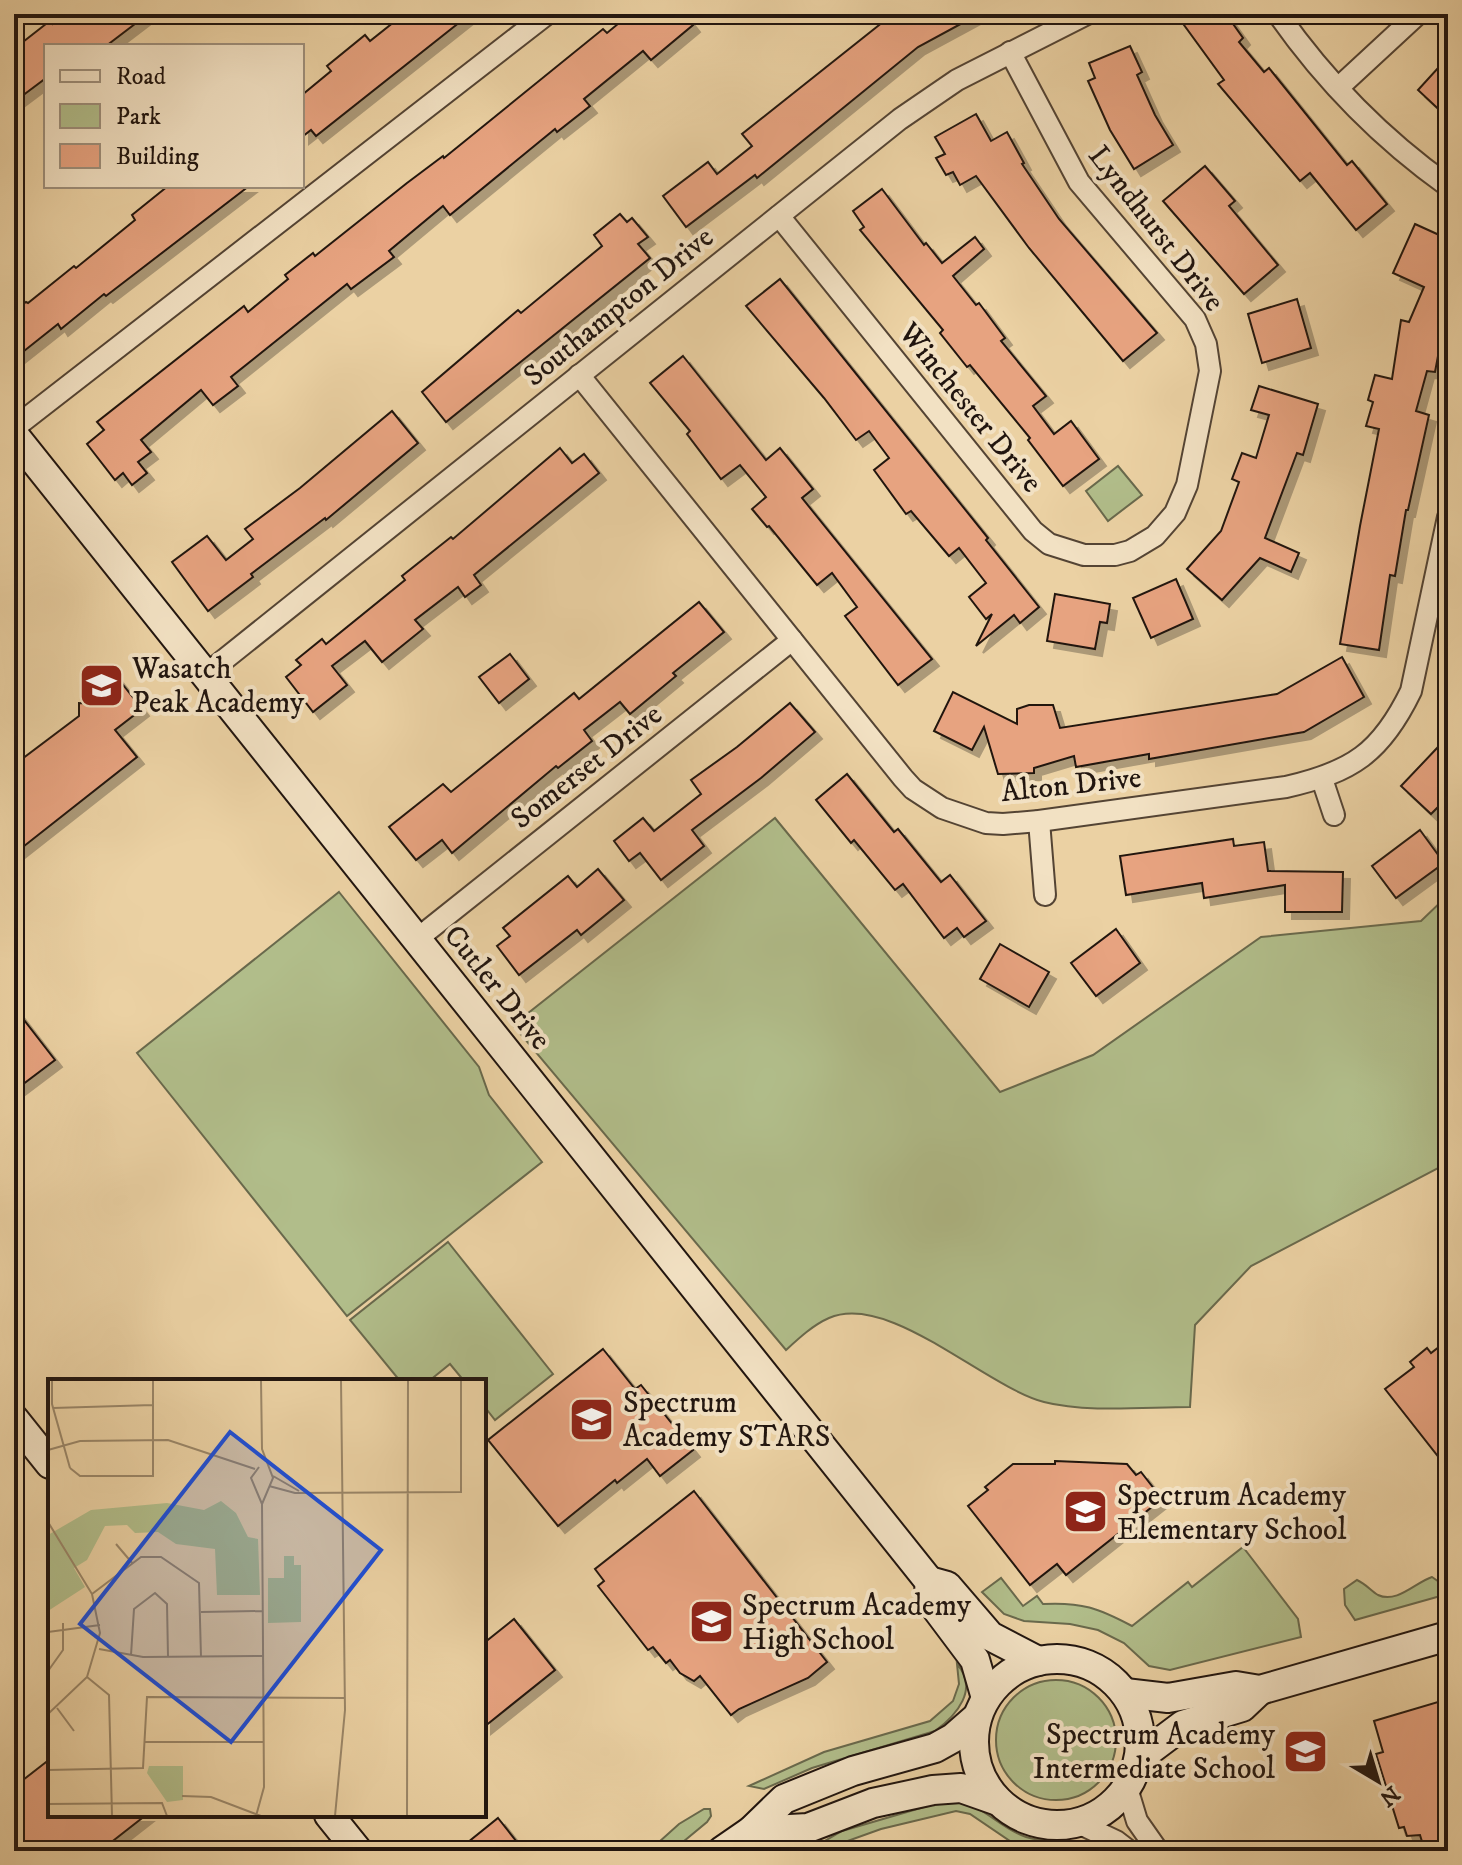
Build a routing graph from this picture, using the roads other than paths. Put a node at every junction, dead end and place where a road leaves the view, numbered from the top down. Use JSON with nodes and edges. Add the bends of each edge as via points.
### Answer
{"nodes":[{"id":1,"x":547,"y":14,"type":"edge"},
{"id":2,"x":1087,"y":14,"type":"edge"},
{"id":3,"x":1278,"y":14,"type":"edge"},
{"id":4,"x":1418,"y":14,"type":"edge"},
{"id":5,"x":1010,"y":52,"type":"junction"},
{"id":6,"x":1338,"y":88,"type":"junction"},
{"id":7,"x":1448,"y":186,"type":"edge"},
{"id":8,"x":779,"y":216,"type":"junction"},
{"id":9,"x":579,"y":375,"type":"junction"},
{"id":10,"x":14,"y":428,"type":"edge"},
{"id":11,"x":14,"y":435,"type":"edge"},
{"id":12,"x":1448,"y":517,"type":"edge"},
{"id":13,"x":1155,"y":536,"type":"joint"},
{"id":14,"x":1438,"y":614,"type":"edge"},
{"id":15,"x":792,"y":640,"type":"junction"},
{"id":16,"x":205,"y":675,"type":"junction"},
{"id":17,"x":1322,"y":779,"type":"junction"},
{"id":18,"x":1334,"y":815,"type":"dead end"},
{"id":19,"x":1039,"y":821,"type":"junction"},
{"id":20,"x":1045,"y":895,"type":"dead end"},
{"id":21,"x":417,"y":939,"type":"junction"},
{"id":22,"x":14,"y":1419,"type":"edge"},
{"id":23,"x":48,"y":1462,"type":"edge"},
{"id":24,"x":929,"y":1581,"type":"junction"},
{"id":25,"x":1448,"y":1636,"type":"edge"},
{"id":26,"x":1038,"y":1661,"type":"junction"},
{"id":27,"x":1260,"y":1690,"type":"junction"},
{"id":28,"x":1125,"y":1693,"type":"junction"},
{"id":29,"x":982,"y":1707,"type":"junction"},
{"id":30,"x":1139,"y":1758,"type":"junction"},
{"id":31,"x":1127,"y":1788,"type":"junction"},
{"id":32,"x":998,"y":1801,"type":"junction"},
{"id":33,"x":331,"y":1817,"type":"edge"},
{"id":34,"x":1078,"y":1823,"type":"junction"},
{"id":35,"x":751,"y":1831,"type":"junction"},
{"id":36,"x":358,"y":1851,"type":"edge"},
{"id":37,"x":722,"y":1851,"type":"edge"},
{"id":38,"x":1129,"y":1851,"type":"edge"},
{"id":39,"x":1158,"y":1851,"type":"edge"}],
"edges":[{"from":1,"to":10,"type":"street"},
{"from":2,"to":5,"type":"street","name":"Southampton Drive"},
{"from":3,"to":6,"type":"street"},
{"from":4,"to":6,"type":"street"},
{"from":5,"to":8,"type":"street","name":"Southampton Drive","via":[[928,99]]},
{"from":5,"to":13,"type":"street","name":"Lyndhurst Drive","via":[[1079,182],[1187,308],[1206,344],[1209,384],[1187,485],[1175,513]]},
{"from":6,"to":7,"type":"street","via":[[1402,152]]},
{"from":8,"to":9,"type":"street","name":"Southampton Drive"},
{"from":8,"to":13,"type":"street","name":"Winchester Drive","via":[[1033,531],[1049,544],[1092,556],[1130,551]]},
{"from":9,"to":15,"type":"street","name":"Alton Drive"},
{"from":9,"to":16,"type":"street","name":"Southampton Drive"},
{"from":11,"to":16,"type":"street","name":"Cutler Drive"},
{"from":12,"to":14,"type":"street","name":"Alton Drive"},
{"from":14,"to":17,"type":"street","name":"Alton Drive","via":[[1402,710],[1370,750]]},
{"from":15,"to":19,"type":"street","name":"Alton Drive","via":[[913,789],[942,808],[986,823]]},
{"from":15,"to":21,"type":"street","name":"Somerset Drive"},
{"from":16,"to":21,"type":"street","name":"Cutler Drive"},
{"from":17,"to":18,"type":"street"},
{"from":17,"to":19,"type":"street","name":"Alton Drive"},
{"from":19,"to":20,"type":"street"},
{"from":21,"to":24,"type":"street","name":"Cutler Drive"},
{"from":22,"to":23,"type":"street"},
{"from":24,"to":26,"type":"street","name":"Cutler Drive","via":[[947,1586],[990,1636]]},
{"from":24,"to":29,"type":"street","name":"Cutler Drive","via":[[930,1600],[975,1660]]},
{"from":25,"to":27,"type":"street"},
{"from":26,"to":28,"type":"street","via":[[1080,1661],[1105,1673]]},
{"from":26,"to":29,"type":"street","via":[[1009,1674]]},
{"from":27,"to":28,"type":"street","via":[[1236,1686],[1168,1698]]},
{"from":27,"to":30,"type":"street","via":[[1242,1707],[1183,1725]]},
{"from":28,"to":30,"type":"street","via":[[1140,1730]]},
{"from":29,"to":32,"type":"street","via":[[974,1732],[976,1762]]},
{"from":29,"to":35,"type":"street","via":[[953,1738],[935,1748],[796,1792]]},
{"from":30,"to":31,"type":"street"},
{"from":31,"to":34,"type":"street","via":[[1101,1813]]},
{"from":31,"to":39,"type":"street","via":[[1137,1821]]},
{"from":32,"to":34,"type":"street","via":[[1035,1823]]},
{"from":32,"to":35,"type":"street","via":[[961,1788],[933,1790],[873,1803],[808,1828]]},
{"from":33,"to":36,"type":"street"},
{"from":34,"to":38,"type":"street"},
{"from":35,"to":37,"type":"street"}]}
